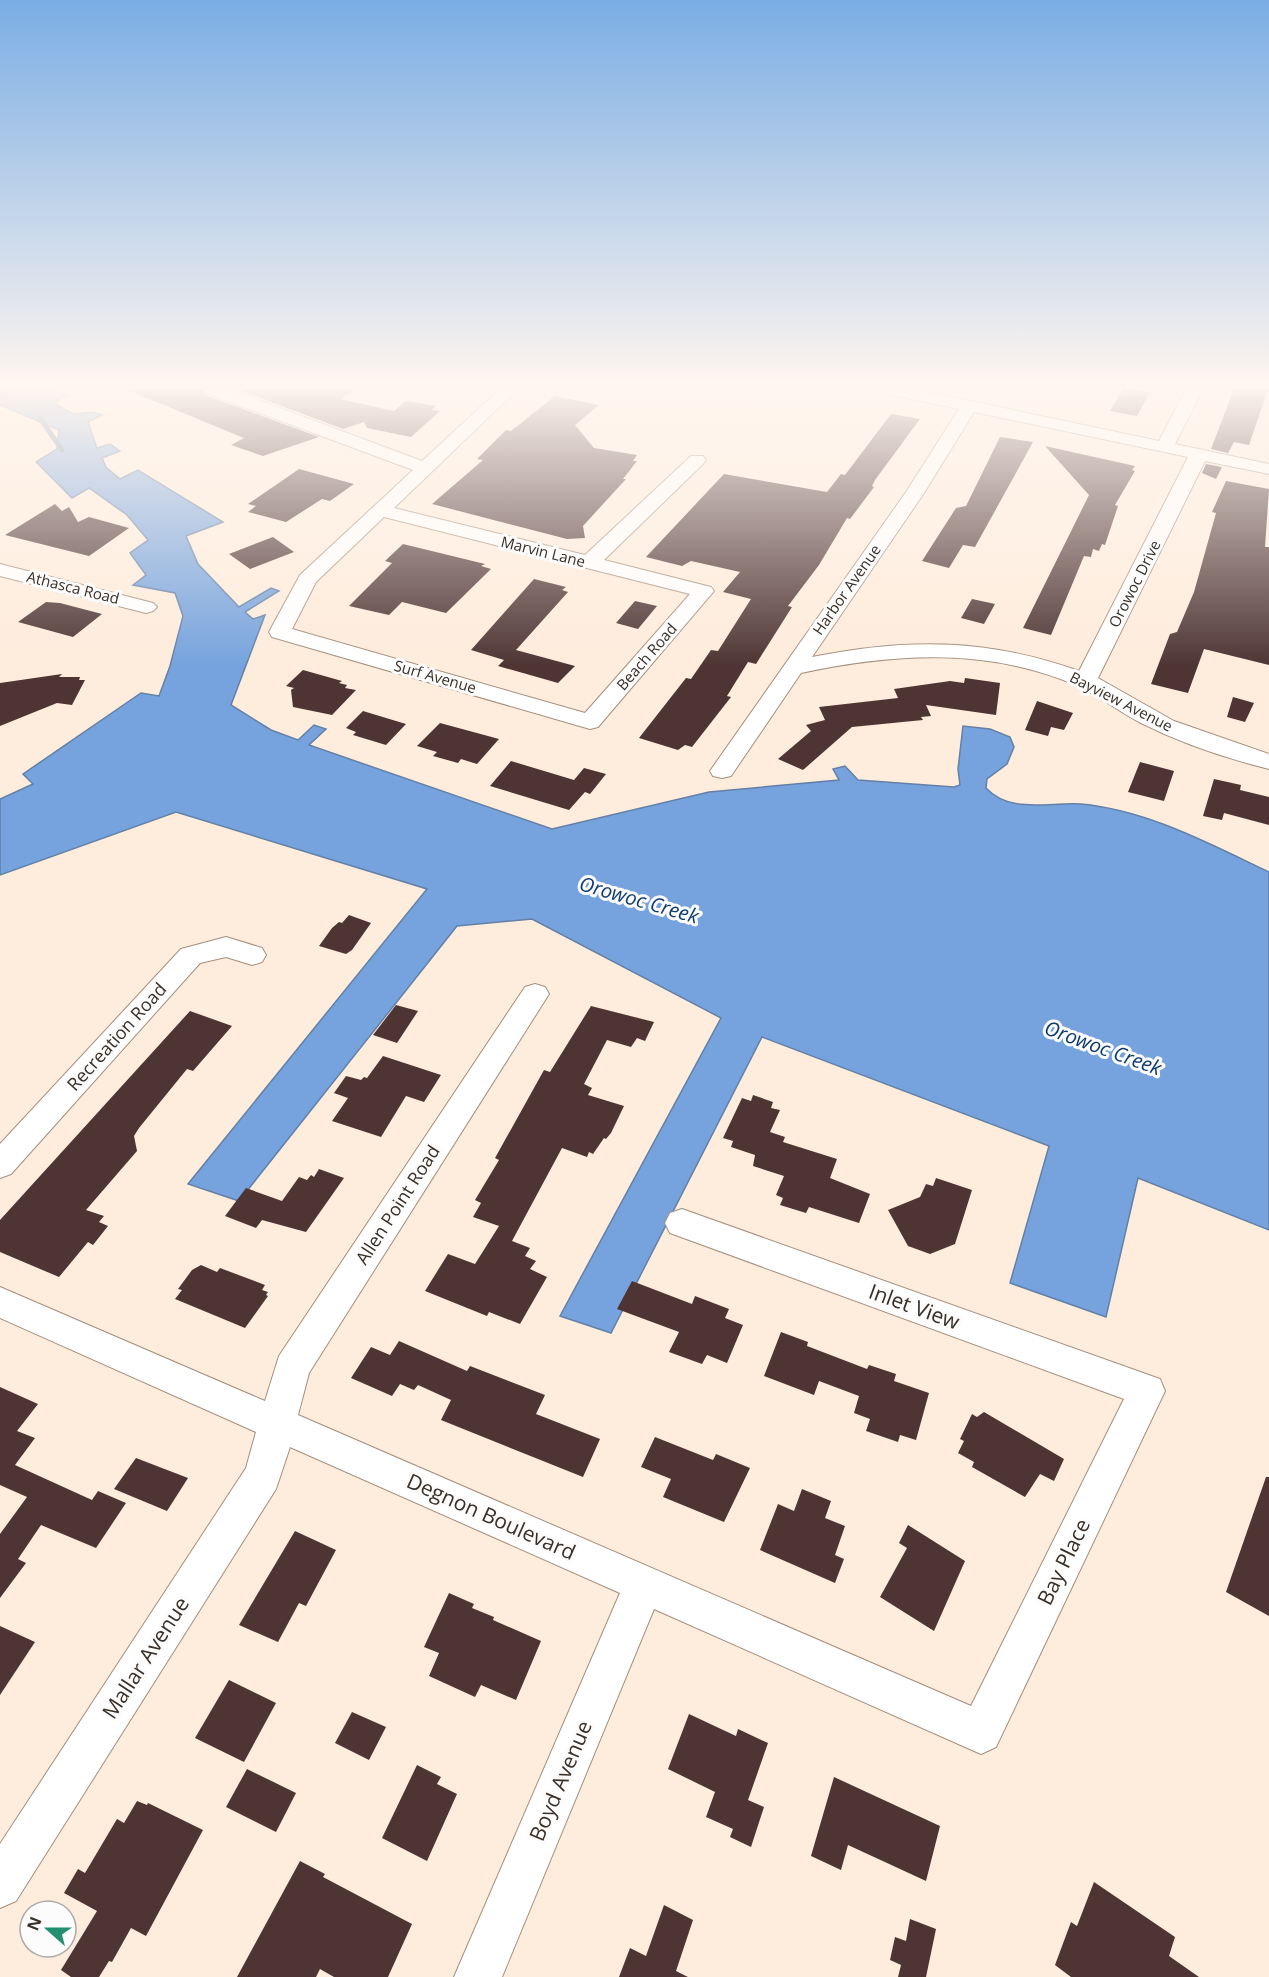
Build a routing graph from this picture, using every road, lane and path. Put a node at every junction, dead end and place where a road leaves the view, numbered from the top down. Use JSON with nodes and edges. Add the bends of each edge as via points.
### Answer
{"nodes":[{"id":1,"x":413,"y":481,"type":"edge"},
{"id":2,"x":676,"y":481,"type":"edge"},
{"id":3,"x":922,"y":481,"type":"edge"},
{"id":4,"x":1185,"y":481,"type":"edge"},
{"id":5,"x":382,"y":511,"type":"junction"},
{"id":6,"x":589,"y":563,"type":"junction"},
{"id":7,"x":0,"y":570,"type":"edge"},
{"id":8,"x":704,"y":591,"type":"joint"},
{"id":9,"x":146,"y":607,"type":"dead end"},
{"id":10,"x":793,"y":668,"type":"junction"},
{"id":11,"x":1085,"y":681,"type":"junction"},
{"id":12,"x":590,"y":722,"type":"joint"},
{"id":13,"x":1269,"y":762,"type":"edge"},
{"id":14,"x":722,"y":771,"type":"dead end"},
{"id":15,"x":252,"y":955,"type":"dead end"},
{"id":16,"x":535,"y":994,"type":"dead end"},
{"id":17,"x":0,"y":1165,"type":"edge"},
{"id":18,"x":682,"y":1223,"type":"dead end"},
{"id":19,"x":0,"y":1302,"type":"edge"},
{"id":20,"x":1147,"y":1391,"type":"joint"},
{"id":21,"x":278,"y":1424,"type":"junction"},
{"id":22,"x":644,"y":1584,"type":"junction"},
{"id":23,"x":981,"y":1732,"type":"joint"},
{"id":24,"x":0,"y":1886,"type":"edge"},
{"id":25,"x":478,"y":1977,"type":"edge"}],
"edges":[{"from":1,"to":5,"type":"street"},
{"from":2,"to":6,"type":"street"},
{"from":3,"to":10,"type":"street","name":"Harbor Avenue"},
{"from":4,"to":11,"type":"street","name":"Orowoc Drive"},
{"from":5,"to":6,"type":"street","name":"Marvin Lane"},
{"from":5,"to":12,"type":"street","name":"Surf Avenue","via":[[308,579],[280,632]]},
{"from":6,"to":8,"type":"street","name":"Marvin Lane"},
{"from":7,"to":9,"type":"street","name":"Athasca Road"},
{"from":8,"to":12,"type":"street","name":"Beach Road"},
{"from":10,"to":11,"type":"street","name":"Bayview Avenue","via":[[895,649],[960,649],[1023,660]]},
{"from":10,"to":14,"type":"street","name":"Harbor Avenue"},
{"from":11,"to":13,"type":"street","name":"Bayview Avenue","via":[[1177,731]]},
{"from":15,"to":17,"type":"street","name":"Recreation Road","via":[[226,947],[191,956]]},
{"from":16,"to":21,"type":"street","name":"Allen Point Road","via":[[292,1368]]},
{"from":18,"to":20,"type":"street","name":"Inlet View"},
{"from":19,"to":21,"type":"street","name":"Degnon Boulevard"},
{"from":20,"to":23,"type":"street","name":"Bay Place"},
{"from":21,"to":22,"type":"street","name":"Degnon Boulevard"},
{"from":21,"to":24,"type":"street","name":"Mallar Avenue","via":[[263,1476]]},
{"from":22,"to":23,"type":"street","name":"Degnon Boulevard"},
{"from":22,"to":25,"type":"street","name":"Boyd Avenue"}]}
